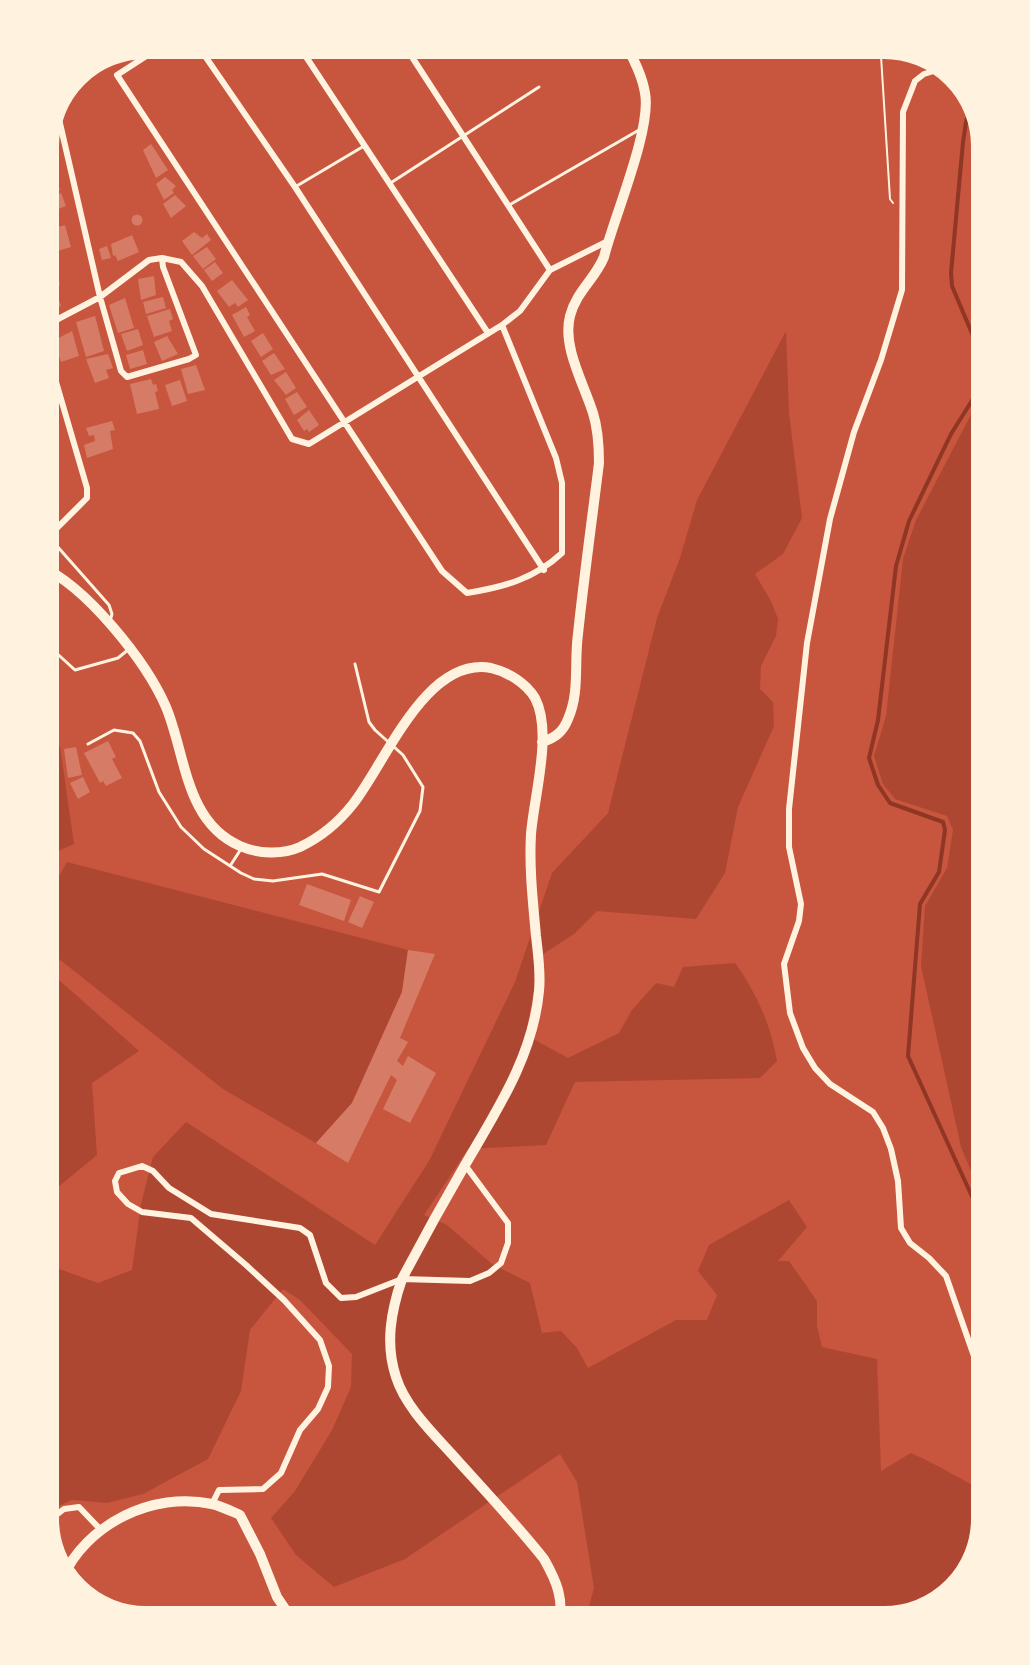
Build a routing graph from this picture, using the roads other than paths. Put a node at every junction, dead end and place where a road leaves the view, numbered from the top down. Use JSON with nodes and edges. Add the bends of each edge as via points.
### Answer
{"nodes":[{"id":1,"x":149,"y":54,"type":"edge"},
{"id":2,"x":204,"y":54,"type":"edge"},
{"id":3,"x":304,"y":54,"type":"edge"},
{"id":4,"x":410,"y":54,"type":"edge"},
{"id":5,"x":631,"y":54,"type":"edge"},
{"id":6,"x":936,"y":70,"type":"edge"},
{"id":7,"x":539,"y":87,"type":"dead end"},
{"id":8,"x":59,"y":118,"type":"edge"},
{"id":9,"x":643,"y":127,"type":"junction"},
{"id":10,"x":462,"y":136,"type":"junction"},
{"id":11,"x":364,"y":146,"type":"junction"},
{"id":12,"x":389,"y":184,"type":"junction"},
{"id":13,"x":295,"y":187,"type":"junction"},
{"id":14,"x":508,"y":206,"type":"junction"},
{"id":15,"x":608,"y":241,"type":"junction"},
{"id":16,"x":162,"y":258,"type":"junction"},
{"id":17,"x":550,"y":270,"type":"junction"},
{"id":18,"x":100,"y":297,"type":"junction"},
{"id":19,"x":54,"y":319,"type":"edge"},
{"id":20,"x":502,"y":325,"type":"junction"},
{"id":21,"x":488,"y":333,"type":"junction"},
{"id":22,"x":54,"y":375,"type":"edge"},
{"id":23,"x":417,"y":377,"type":"junction"},
{"id":24,"x":345,"y":421,"type":"junction"},
{"id":25,"x":54,"y":532,"type":"edge"},
{"id":26,"x":54,"y":543,"type":"edge"},
{"id":27,"x":544,"y":570,"type":"junction"},
{"id":28,"x":54,"y":573,"type":"edge"},
{"id":29,"x":110,"y":624,"type":"junction"},
{"id":30,"x":129,"y":649,"type":"junction"},
{"id":31,"x":54,"y":651,"type":"edge"},
{"id":32,"x":355,"y":664,"type":"dead end"},
{"id":33,"x":542,"y":742,"type":"junction"},
{"id":34,"x":88,"y":744,"type":"dead end"},
{"id":35,"x":392,"y":746,"type":"junction"},
{"id":36,"x":243,"y":847,"type":"junction"},
{"id":37,"x":230,"y":866,"type":"junction"},
{"id":38,"x":465,"y":1165,"type":"junction"},
{"id":39,"x":402,"y":1279,"type":"junction"},
{"id":40,"x":976,"y":1362,"type":"edge"},
{"id":41,"x":212,"y":1504,"type":"junction"},
{"id":42,"x":54,"y":1517,"type":"edge"},
{"id":43,"x":100,"y":1529,"type":"junction"},
{"id":44,"x":68,"y":1567,"type":"edge"},
{"id":45,"x":286,"y":1611,"type":"edge"},
{"id":46,"x":560,"y":1611,"type":"edge"}],
"edges":[{"from":1,"to":24,"type":"street","via":[[117,75]]},
{"from":2,"to":13,"type":"street"},
{"from":3,"to":11,"type":"street"},
{"from":4,"to":10,"type":"street"},
{"from":5,"to":9,"type":"main road","via":[[646,96]]},
{"from":6,"to":40,"type":"street","via":[[915,81],[903,112],[902,290],[830,519],[807,643],[789,809],[789,847],[801,904],[784,964],[790,1013],[803,1048],[830,1084],[873,1112],[883,1128],[898,1181],[901,1228],[946,1276]]},
{"from":7,"to":10,"type":"lane"},
{"from":8,"to":18,"type":"street"},
{"from":9,"to":14,"type":"lane"},
{"from":9,"to":15,"type":"main road"},
{"from":10,"to":12,"type":"lane"},
{"from":10,"to":14,"type":"street"},
{"from":11,"to":12,"type":"street"},
{"from":11,"to":13,"type":"lane"},
{"from":12,"to":21,"type":"street"},
{"from":13,"to":23,"type":"street"},
{"from":14,"to":17,"type":"street"},
{"from":15,"to":17,"type":"street"},
{"from":15,"to":33,"type":"main road","via":[[600,267],[582,288],[569,319],[571,347],[597,426],[599,463],[576,645],[575,699],[560,732]]},
{"from":16,"to":18,"type":"street","via":[[149,260]]},
{"from":16,"to":18,"type":"street","via":[[195,346],[193,358],[124,376]]},
{"from":16,"to":24,"type":"street","via":[[181,262],[202,286],[292,439],[309,444]]},
{"from":17,"to":20,"type":"street","via":[[520,311]]},
{"from":18,"to":19,"type":"street"},
{"from":20,"to":21,"type":"street"},
{"from":20,"to":27,"type":"street","via":[[562,483],[562,553]]},
{"from":21,"to":23,"type":"street"},
{"from":22,"to":25,"type":"street","via":[[87,498]]},
{"from":23,"to":24,"type":"street"},
{"from":23,"to":27,"type":"street"},
{"from":24,"to":27,"type":"street","via":[[442,571],[467,593]]},
{"from":26,"to":29,"type":"lane","via":[[109,605]]},
{"from":28,"to":29,"type":"main road"},
{"from":29,"to":30,"type":"main road"},
{"from":30,"to":31,"type":"lane","via":[[118,658],[75,670]]},
{"from":30,"to":36,"type":"main road","via":[[164,703],[195,802],[217,832]]},
{"from":32,"to":35,"type":"lane","via":[[369,722]]},
{"from":33,"to":35,"type":"main road","via":[[541,715],[524,685],[499,670],[473,667],[455,672],[426,695]]},
{"from":33,"to":38,"type":"main road","via":[[530,855],[538,1007],[526,1052]]},
{"from":34,"to":37,"type":"lane","via":[[114,730],[133,733],[174,817],[204,849]]},
{"from":35,"to":36,"type":"main road","via":[[353,804],[314,840],[280,852]]},
{"from":35,"to":37,"type":"lane","via":[[419,779],[422,805],[379,892],[322,874],[254,879]]},
{"from":36,"to":37,"type":"lane"},
{"from":38,"to":39,"type":"main road"},
{"from":38,"to":39,"type":"street","via":[[508,1223],[501,1263],[470,1281]]},
{"from":39,"to":41,"type":"street","via":[[341,1298],[326,1283],[310,1235],[300,1228],[211,1214],[142,1166],[119,1173],[117,1192],[128,1204],[142,1212],[191,1218],[246,1265],[320,1340],[329,1366],[328,1387],[281,1473],[263,1489],[219,1490]]},
{"from":39,"to":46,"type":"main road","via":[[390,1321],[397,1379],[430,1430],[544,1559],[556,1581]]},
{"from":41,"to":43,"type":"main road","via":[[141,1509]]},
{"from":41,"to":45,"type":"main road","via":[[240,1515]]},
{"from":42,"to":43,"type":"street","via":[[79,1507]]},
{"from":43,"to":44,"type":"main road"}]}
